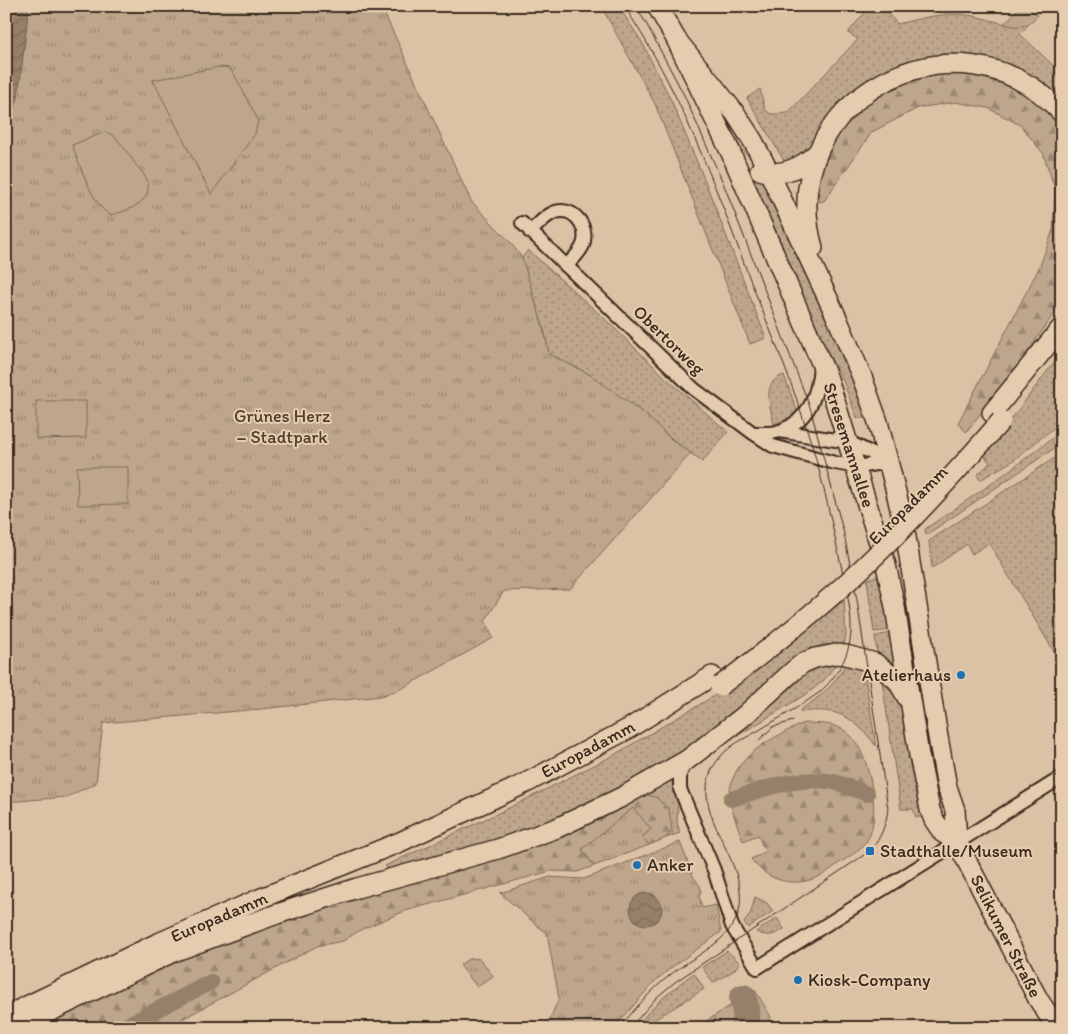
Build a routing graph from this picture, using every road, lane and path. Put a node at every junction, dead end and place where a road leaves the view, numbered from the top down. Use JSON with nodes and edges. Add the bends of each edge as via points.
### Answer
{"nodes":[{"id":1,"x":658,"y":6,"type":"edge"},
{"id":2,"x":676,"y":39,"type":"junction"},
{"id":3,"x":1062,"y":113,"type":"edge"},
{"id":4,"x":731,"y":153,"type":"junction"},
{"id":5,"x":817,"y":153,"type":"junction"},
{"id":6,"x":770,"y":172,"type":"junction"},
{"id":7,"x":566,"y":266,"type":"junction"},
{"id":8,"x":1062,"y":314,"type":"edge"},
{"id":9,"x":837,"y":318,"type":"junction"},
{"id":10,"x":1062,"y":327,"type":"edge"},
{"id":11,"x":1062,"y":342,"type":"edge"},
{"id":12,"x":821,"y":360,"type":"junction"},
{"id":13,"x":1030,"y":367,"type":"junction"},
{"id":14,"x":997,"y":417,"type":"junction"},
{"id":15,"x":779,"y":432,"type":"junction"},
{"id":16,"x":753,"y":433,"type":"junction"},
{"id":17,"x":849,"y":442,"type":"junction"},
{"id":18,"x":889,"y":462,"type":"junction"},
{"id":19,"x":857,"y":467,"type":"junction"},
{"id":20,"x":716,"y":681,"type":"junction"},
{"id":21,"x":911,"y":704,"type":"junction"},
{"id":22,"x":687,"y":760,"type":"junction"},
{"id":23,"x":1062,"y":777,"type":"edge"},
{"id":24,"x":957,"y":842,"type":"junction"},
{"id":25,"x":162,"y":956,"type":"junction"},
{"id":26,"x":6,"y":1016,"type":"edge"},
{"id":27,"x":16,"y":1028,"type":"edge"},
{"id":28,"x":1057,"y":1028,"type":"edge"}],
"edges":[{"from":1,"to":2,"type":"main road","name":"Stresemannallee"},
{"from":2,"to":4,"type":"main road","name":"Stresemannallee"},
{"from":2,"to":6,"type":"main road","name":"Stresemannallee","via":[[735,113]]},
{"from":3,"to":5,"type":"main road","via":[[1028,84],[1006,73],[983,67],[938,64],[900,73],[866,92],[838,120]]},
{"from":4,"to":6,"type":"main road","via":[[753,167]]},
{"from":4,"to":12,"type":"main road","name":"Stresemannallee"},
{"from":5,"to":6,"type":"main road","via":[[795,169]]},
{"from":5,"to":9,"type":"main road","via":[[809,184],[807,216],[812,246]]},
{"from":6,"to":9,"type":"main road","name":"Stresemannallee"},
{"from":7,"to":7,"type":"street","name":"Obertorweg","via":[[581,250],[583,227],[574,214],[553,212],[526,228]]},
{"from":7,"to":16,"type":"street","name":"Obertorweg","via":[[694,389]]},
{"from":8,"to":13,"type":"main road"},
{"from":9,"to":18,"type":"main road","name":"Stresemannallee","via":[[862,377]]},
{"from":10,"to":13,"type":"main road","name":"Europadamm"},
{"from":11,"to":14,"type":"main road","name":"Europadamm"},
{"from":12,"to":15,"type":"street","via":[[815,397],[810,407],[797,421]]},
{"from":12,"to":17,"type":"main road","name":"Stresemannallee"},
{"from":13,"to":14,"type":"main road","name":"Europadamm"},
{"from":14,"to":20,"type":"main road","name":"Europadamm","bridge":true,"via":[[960,468],[874,557],[809,616]]},
{"from":15,"to":16,"type":"street"},
{"from":15,"to":17,"type":"street"},
{"from":16,"to":19,"type":"street","name":"Obertorweg","via":[[773,446]]},
{"from":17,"to":18,"type":"street"},
{"from":17,"to":19,"type":"main road","name":"Stresemannallee"},
{"from":18,"to":19,"type":"street","name":"Obertorweg"},
{"from":18,"to":24,"type":"main road","name":"Stresemannallee","via":[[909,552],[938,737],[947,787],[955,810]]},
{"from":19,"to":21,"type":"main road","name":"Stresemannallee","via":[[886,565]]},
{"from":20,"to":25,"type":"main road","name":"Europadamm","via":[[634,737],[526,796],[402,854]]},
{"from":20,"to":26,"type":"main road","name":"Europadamm","via":[[524,784],[400,842],[156,944]]},
{"from":21,"to":22,"type":"main road","via":[[897,680],[875,663],[846,655],[825,655],[803,663],[738,721]]},
{"from":21,"to":24,"type":"main road","name":"Stresemannallee","via":[[930,810],[943,833]]},
{"from":22,"to":24,"type":"street","via":[[680,774],[680,788],[714,870],[732,926],[757,968]]},
{"from":22,"to":25,"type":"main road","via":[[622,797],[557,828],[498,849],[276,914]]},
{"from":23,"to":24,"type":"street"},
{"from":24,"to":28,"type":"main road","name":"Selikumer Straße","via":[[1038,999]]},
{"from":25,"to":27,"type":"main road","name":"Europadamm"}]}
